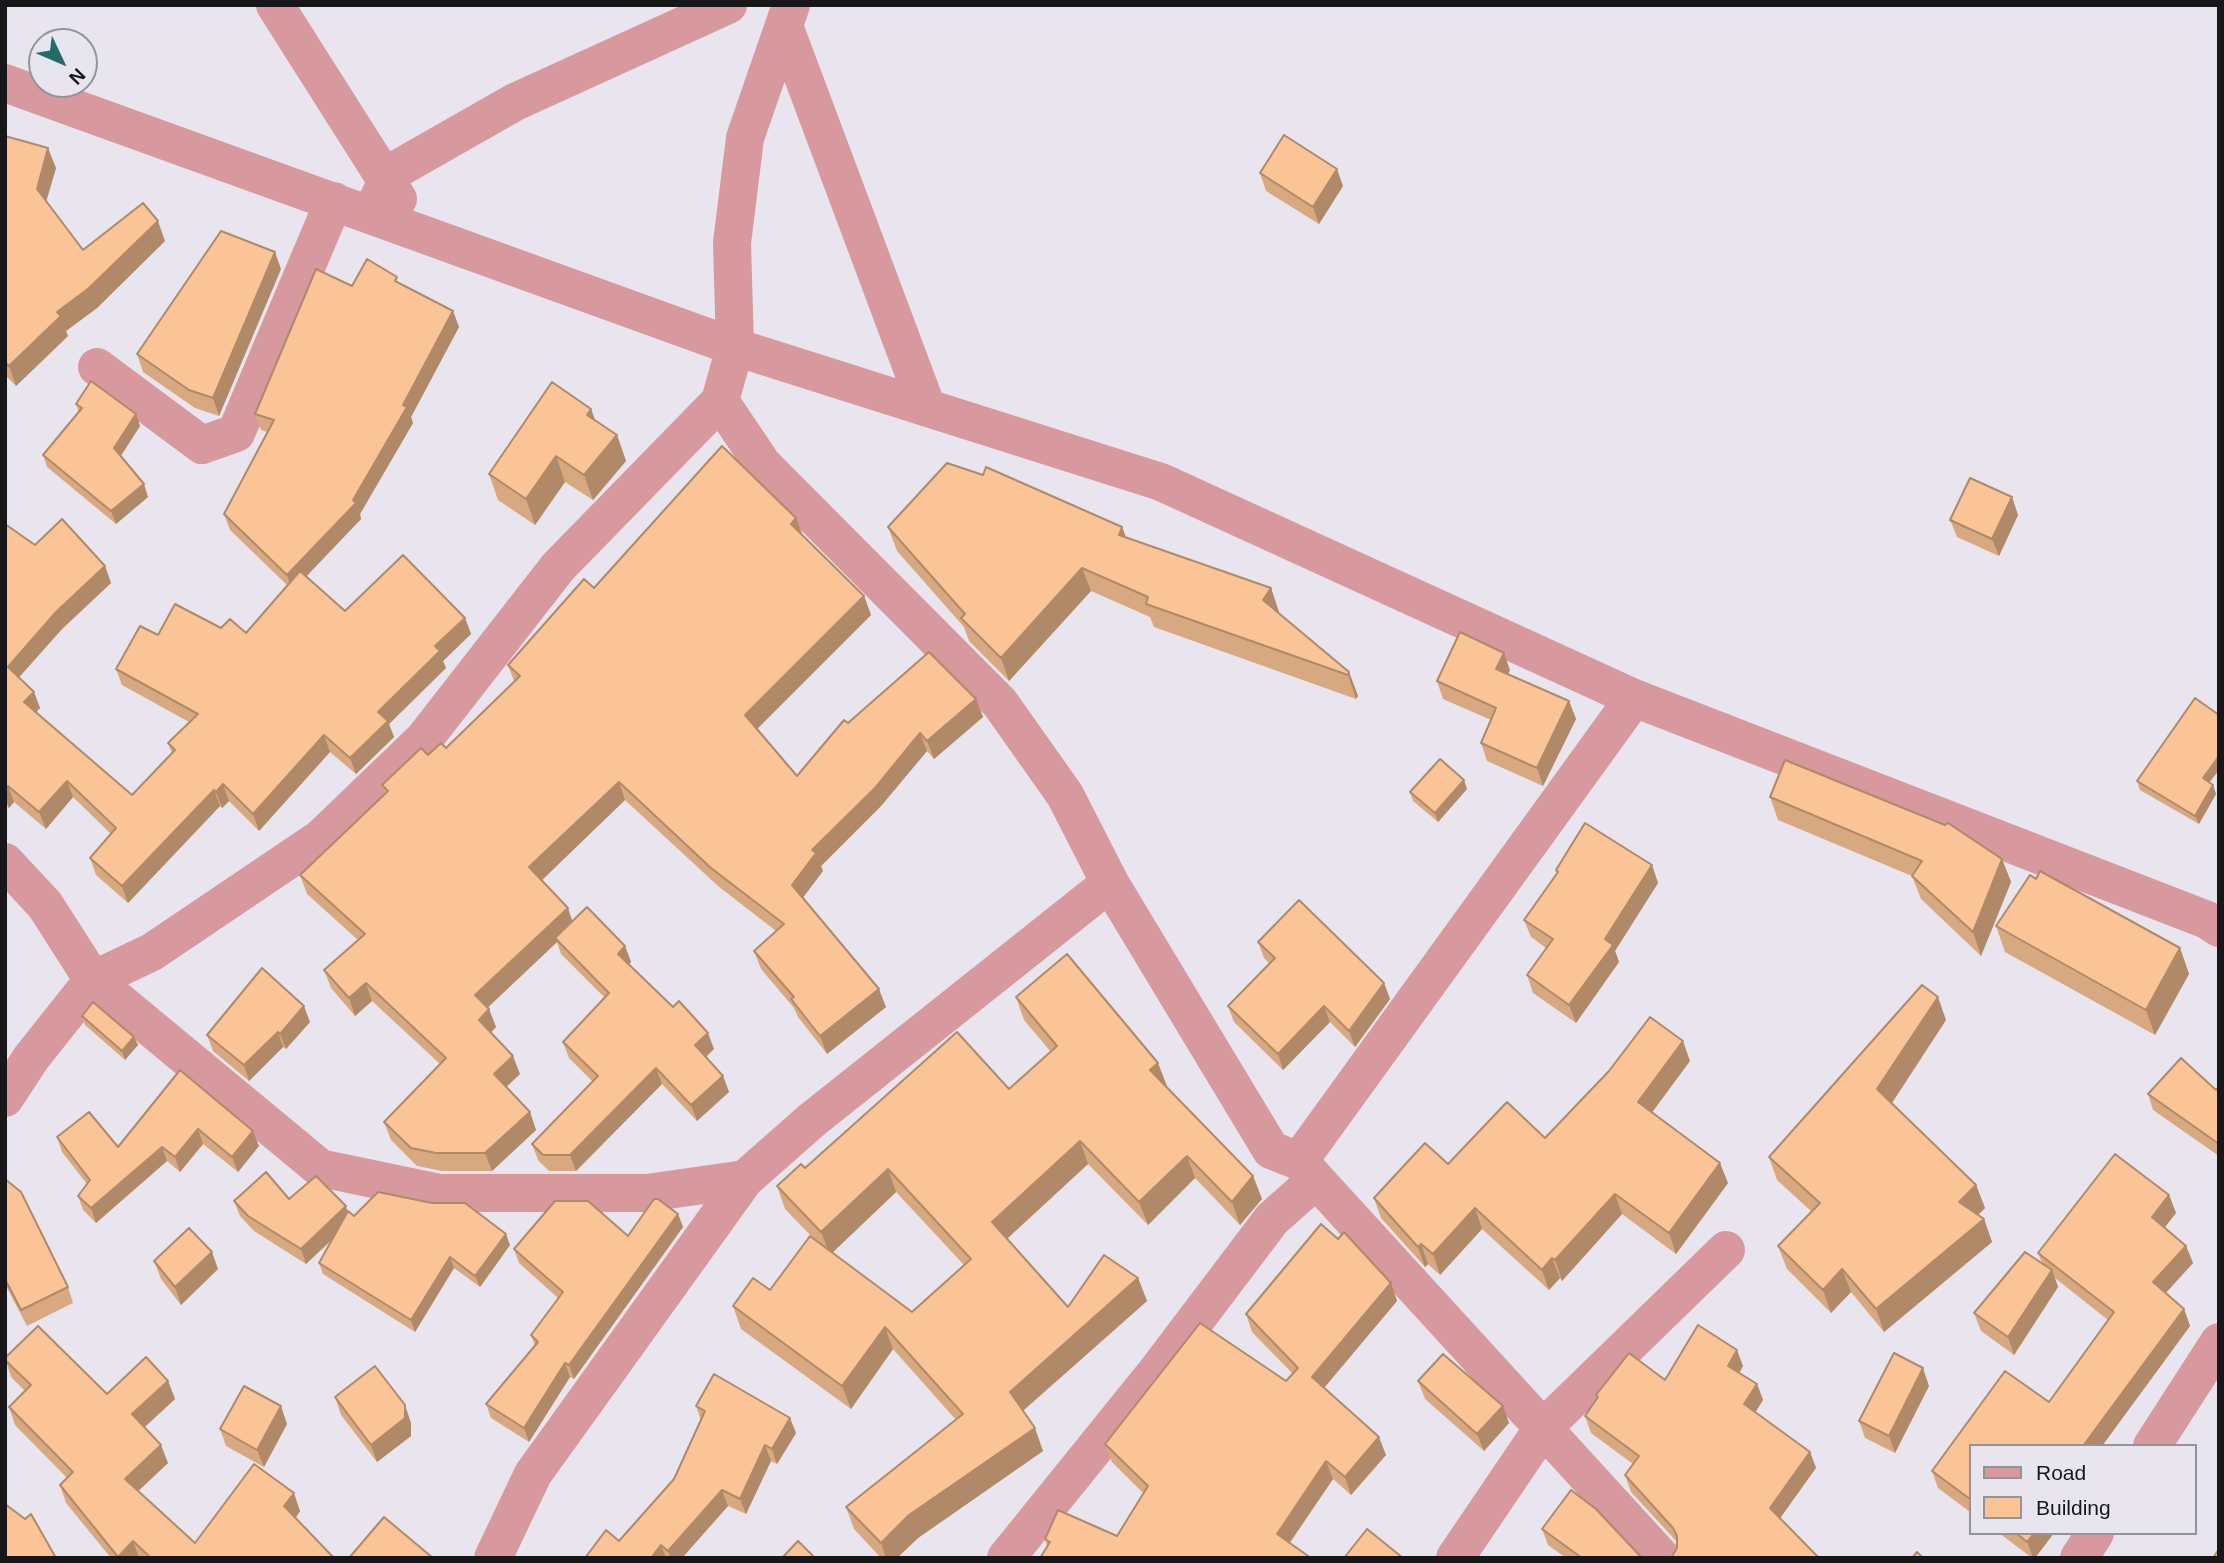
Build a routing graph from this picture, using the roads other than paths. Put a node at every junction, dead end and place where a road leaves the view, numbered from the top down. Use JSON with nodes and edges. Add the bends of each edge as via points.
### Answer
{"nodes":[{"id":1,"x":275,"y":5,"type":"edge"},
{"id":2,"x":728,"y":5,"type":"edge"},
{"id":3,"x":788,"y":15,"type":"edge"},
{"id":4,"x":5,"y":83,"type":"edge"},
{"id":5,"x":387,"y":181,"type":"junction"},
{"id":6,"x":334,"y":201,"type":"junction"},
{"id":7,"x":370,"y":215,"type":"junction"},
{"id":8,"x":420,"y":233,"type":"junction"},
{"id":9,"x":735,"y":347,"type":"junction"},
{"id":10,"x":97,"y":367,"type":"dead end"},
{"id":11,"x":720,"y":401,"type":"junction"},
{"id":12,"x":927,"y":408,"type":"junction"},
{"id":13,"x":1634,"y":698,"type":"junction"},
{"id":14,"x":5,"y":862,"type":"edge"},
{"id":15,"x":1110,"y":883,"type":"junction"},
{"id":16,"x":2215,"y":916,"type":"edge"},
{"id":17,"x":93,"y":980,"type":"junction"},
{"id":18,"x":5,"y":1098,"type":"edge"},
{"id":19,"x":1307,"y":1171,"type":"junction"},
{"id":20,"x":745,"y":1179,"type":"junction"},
{"id":21,"x":1726,"y":1250,"type":"dead end"},
{"id":22,"x":2219,"y":1342,"type":"edge"},
{"id":23,"x":1543,"y":1428,"type":"junction"},
{"id":24,"x":2153,"y":1444,"type":"edge"},
{"id":25,"x":2094,"y":1535,"type":"edge"},
{"id":26,"x":493,"y":1558,"type":"edge"},
{"id":27,"x":1006,"y":1558,"type":"edge"},
{"id":28,"x":1455,"y":1558,"type":"edge"},
{"id":29,"x":1662,"y":1558,"type":"edge"},
{"id":30,"x":2080,"y":1558,"type":"edge"}],
"edges":[{"from":1,"to":5,"type":"street"},
{"from":2,"to":5,"type":"street","via":[[515,102],[392,172]]},
{"from":3,"to":9,"type":"street","via":[[745,138],[732,243]]},
{"from":3,"to":12,"type":"street"},
{"from":4,"to":6,"type":"street"},
{"from":5,"to":7,"type":"street"},
{"from":5,"to":8,"type":"street"},
{"from":6,"to":7,"type":"street"},
{"from":6,"to":10,"type":"street","via":[[236,433],[202,445]]},
{"from":7,"to":8,"type":"street"},
{"from":8,"to":9,"type":"street"},
{"from":9,"to":11,"type":"street"},
{"from":9,"to":12,"type":"street"},
{"from":11,"to":15,"type":"street","via":[[763,465],[1000,703],[1065,795]]},
{"from":11,"to":17,"type":"street","via":[[558,567],[424,739],[321,838],[152,952]]},
{"from":12,"to":13,"type":"street","via":[[1161,482]]},
{"from":13,"to":16,"type":"street"},
{"from":13,"to":19,"type":"street"},
{"from":14,"to":17,"type":"street","via":[[45,905]]},
{"from":15,"to":19,"type":"street","via":[[1271,1150]]},
{"from":15,"to":20,"type":"street","via":[[812,1120]]},
{"from":17,"to":18,"type":"street"},
{"from":17,"to":20,"type":"street","via":[[320,1168],[440,1193],[466,1194],[646,1194]]},
{"from":19,"to":23,"type":"street"},
{"from":19,"to":27,"type":"street","via":[[1157,1371]]},
{"from":20,"to":26,"type":"street","via":[[533,1474]]},
{"from":21,"to":23,"type":"street"},
{"from":22,"to":24,"type":"street"},
{"from":23,"to":28,"type":"street"},
{"from":23,"to":29,"type":"street"},
{"from":25,"to":30,"type":"street"}]}
